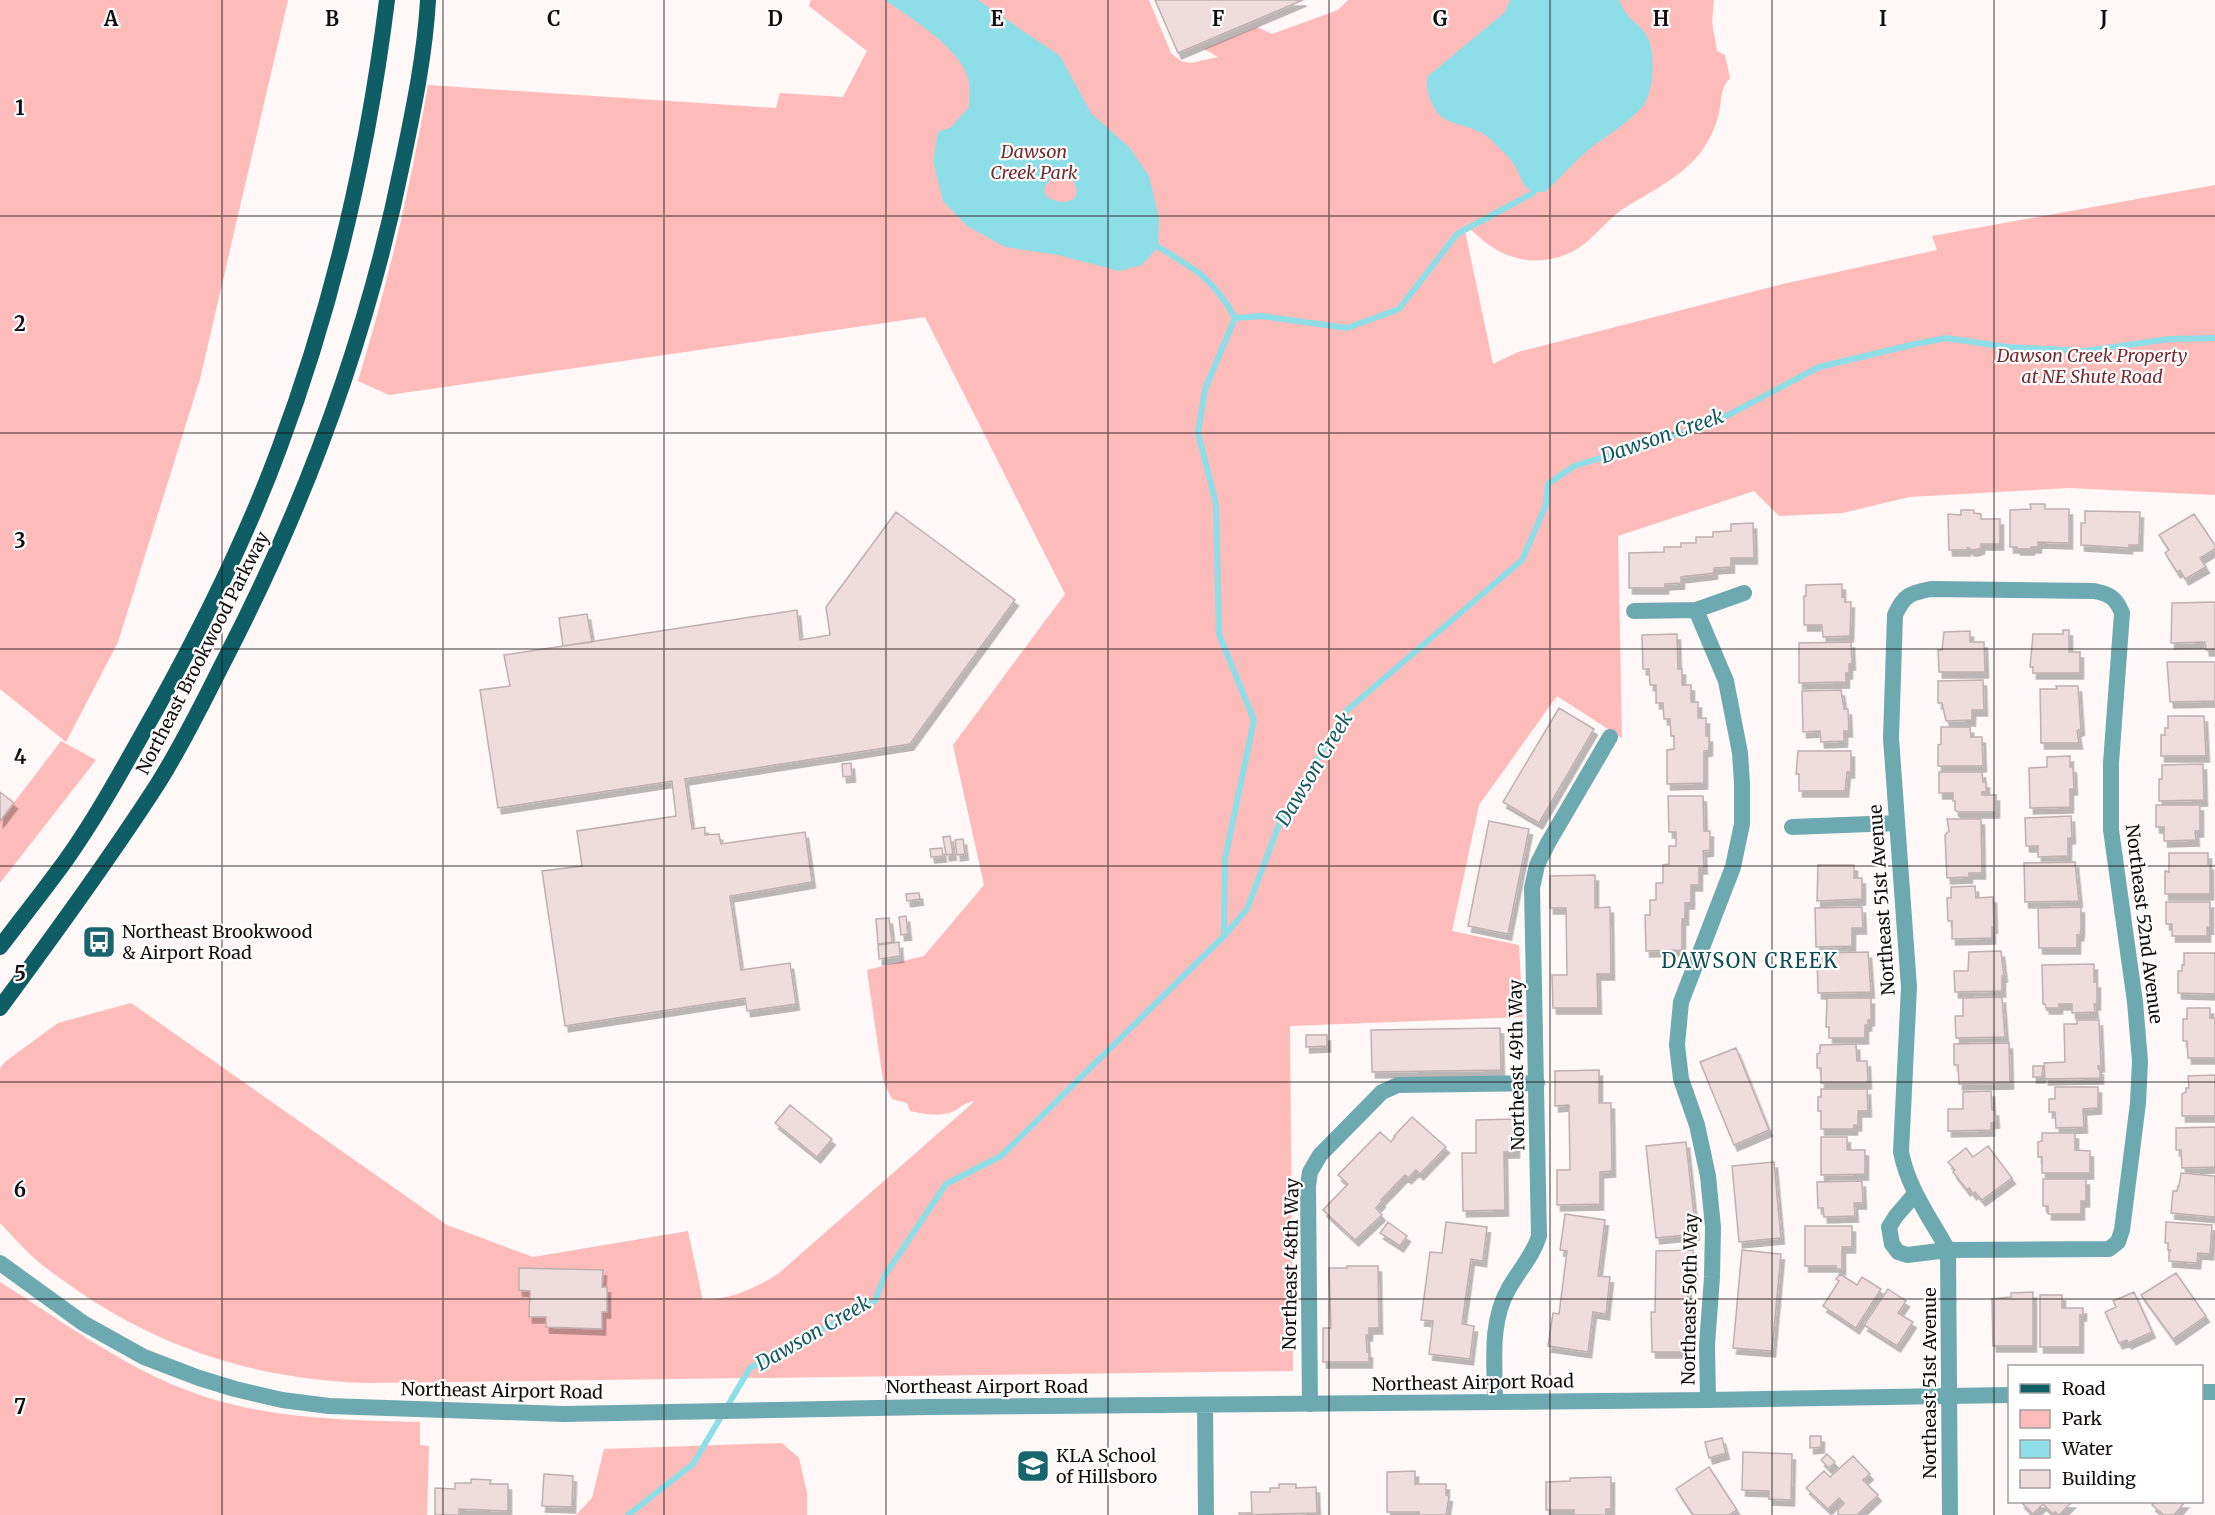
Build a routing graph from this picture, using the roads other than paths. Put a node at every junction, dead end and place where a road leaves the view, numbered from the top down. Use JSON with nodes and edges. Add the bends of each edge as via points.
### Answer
{"nodes":[{"id":1,"x":387,"y":0,"type":"edge"},
{"id":2,"x":428,"y":0,"type":"edge"},
{"id":3,"x":1744,"y":593,"type":"dead end"},
{"id":4,"x":2117,"y":600,"type":"joint"},
{"id":5,"x":1696,"y":610,"type":"junction"},
{"id":6,"x":1634,"y":611,"type":"dead end"},
{"id":7,"x":1610,"y":737,"type":"dead end"},
{"id":8,"x":1896,"y":823,"type":"junction"},
{"id":9,"x":1792,"y":827,"type":"dead end"},
{"id":10,"x":0,"y":947,"type":"edge"},
{"id":11,"x":0,"y":1008,"type":"edge"},
{"id":12,"x":1537,"y":1083,"type":"junction"},
{"id":13,"x":1915,"y":1194,"type":"junction"},
{"id":14,"x":1948,"y":1250,"type":"junction"},
{"id":15,"x":0,"y":1263,"type":"edge"},
{"id":16,"x":2008,"y":1395,"type":"edge"},
{"id":17,"x":1949,"y":1396,"type":"junction"},
{"id":18,"x":1708,"y":1400,"type":"junction"},
{"id":19,"x":1495,"y":1402,"type":"junction"},
{"id":20,"x":1310,"y":1404,"type":"junction"},
{"id":21,"x":1205,"y":1405,"type":"junction"},
{"id":22,"x":1206,"y":1515,"type":"edge"},
{"id":23,"x":1950,"y":1515,"type":"edge"}],
"edges":[{"from":1,"to":10,"type":"main road","name":"Northeast Brookwood Parkway","via":[[363,156],[316,340],[279,451],[237,549],[123,769],[66,859]]},
{"from":2,"to":11,"type":"main road","name":"Northeast Brookwood Parkway","via":[[410,126],[376,279],[319,455],[285,537],[214,682],[158,783]]},
{"from":3,"to":5,"type":"street"},
{"from":4,"to":8,"type":"street","name":"Northeast 51st Avenue","via":[[2094,591],[1931,589],[1912,593],[1901,601],[1894,622],[1891,738]]},
{"from":4,"to":14,"type":"street","name":"Northeast 52nd Avenue","via":[[2122,622],[2111,763],[2111,830],[2140,1060],[2139,1103],[2122,1230],[2118,1242],[2109,1249]]},
{"from":5,"to":6,"type":"street"},
{"from":5,"to":18,"type":"street","name":"Northeast 50th Way","via":[[1726,681],[1742,783],[1742,824],[1733,867],[1681,1002],[1677,1045],[1681,1079],[1697,1125],[1708,1176],[1713,1227]]},
{"from":7,"to":12,"type":"street","name":"Northeast 49th Way","via":[[1537,865],[1533,888]]},
{"from":8,"to":9,"type":"street"},
{"from":8,"to":13,"type":"street","name":"Northeast 51st Avenue","via":[[1909,987],[1901,1152]]},
{"from":12,"to":19,"type":"street","name":"Northeast 49th Way","via":[[1539,1236],[1500,1310],[1495,1329]]},
{"from":12,"to":20,"type":"street","name":"Northeast 48th Way","via":[[1398,1085],[1382,1092],[1320,1155],[1310,1172],[1308,1186]]},
{"from":13,"to":14,"type":"street","name":"Northeast 51st Avenue"},
{"from":13,"to":14,"type":"street","via":[[1890,1227],[1892,1244],[1907,1255]]},
{"from":14,"to":17,"type":"street","name":"Northeast 51st Avenue"},
{"from":15,"to":21,"type":"street","name":"Northeast Airport Road","via":[[75,1318],[126,1348],[236,1389],[329,1406],[563,1414]]},
{"from":16,"to":17,"type":"street","name":"Northeast Airport Road"},
{"from":17,"to":18,"type":"street","name":"Northeast Airport Road"},
{"from":17,"to":23,"type":"street","name":"Northeast 51st Avenue"},
{"from":18,"to":19,"type":"street","name":"Northeast Airport Road"},
{"from":19,"to":20,"type":"street","name":"Northeast Airport Road"},
{"from":20,"to":21,"type":"street","name":"Northeast Airport Road"},
{"from":21,"to":22,"type":"street"}]}
